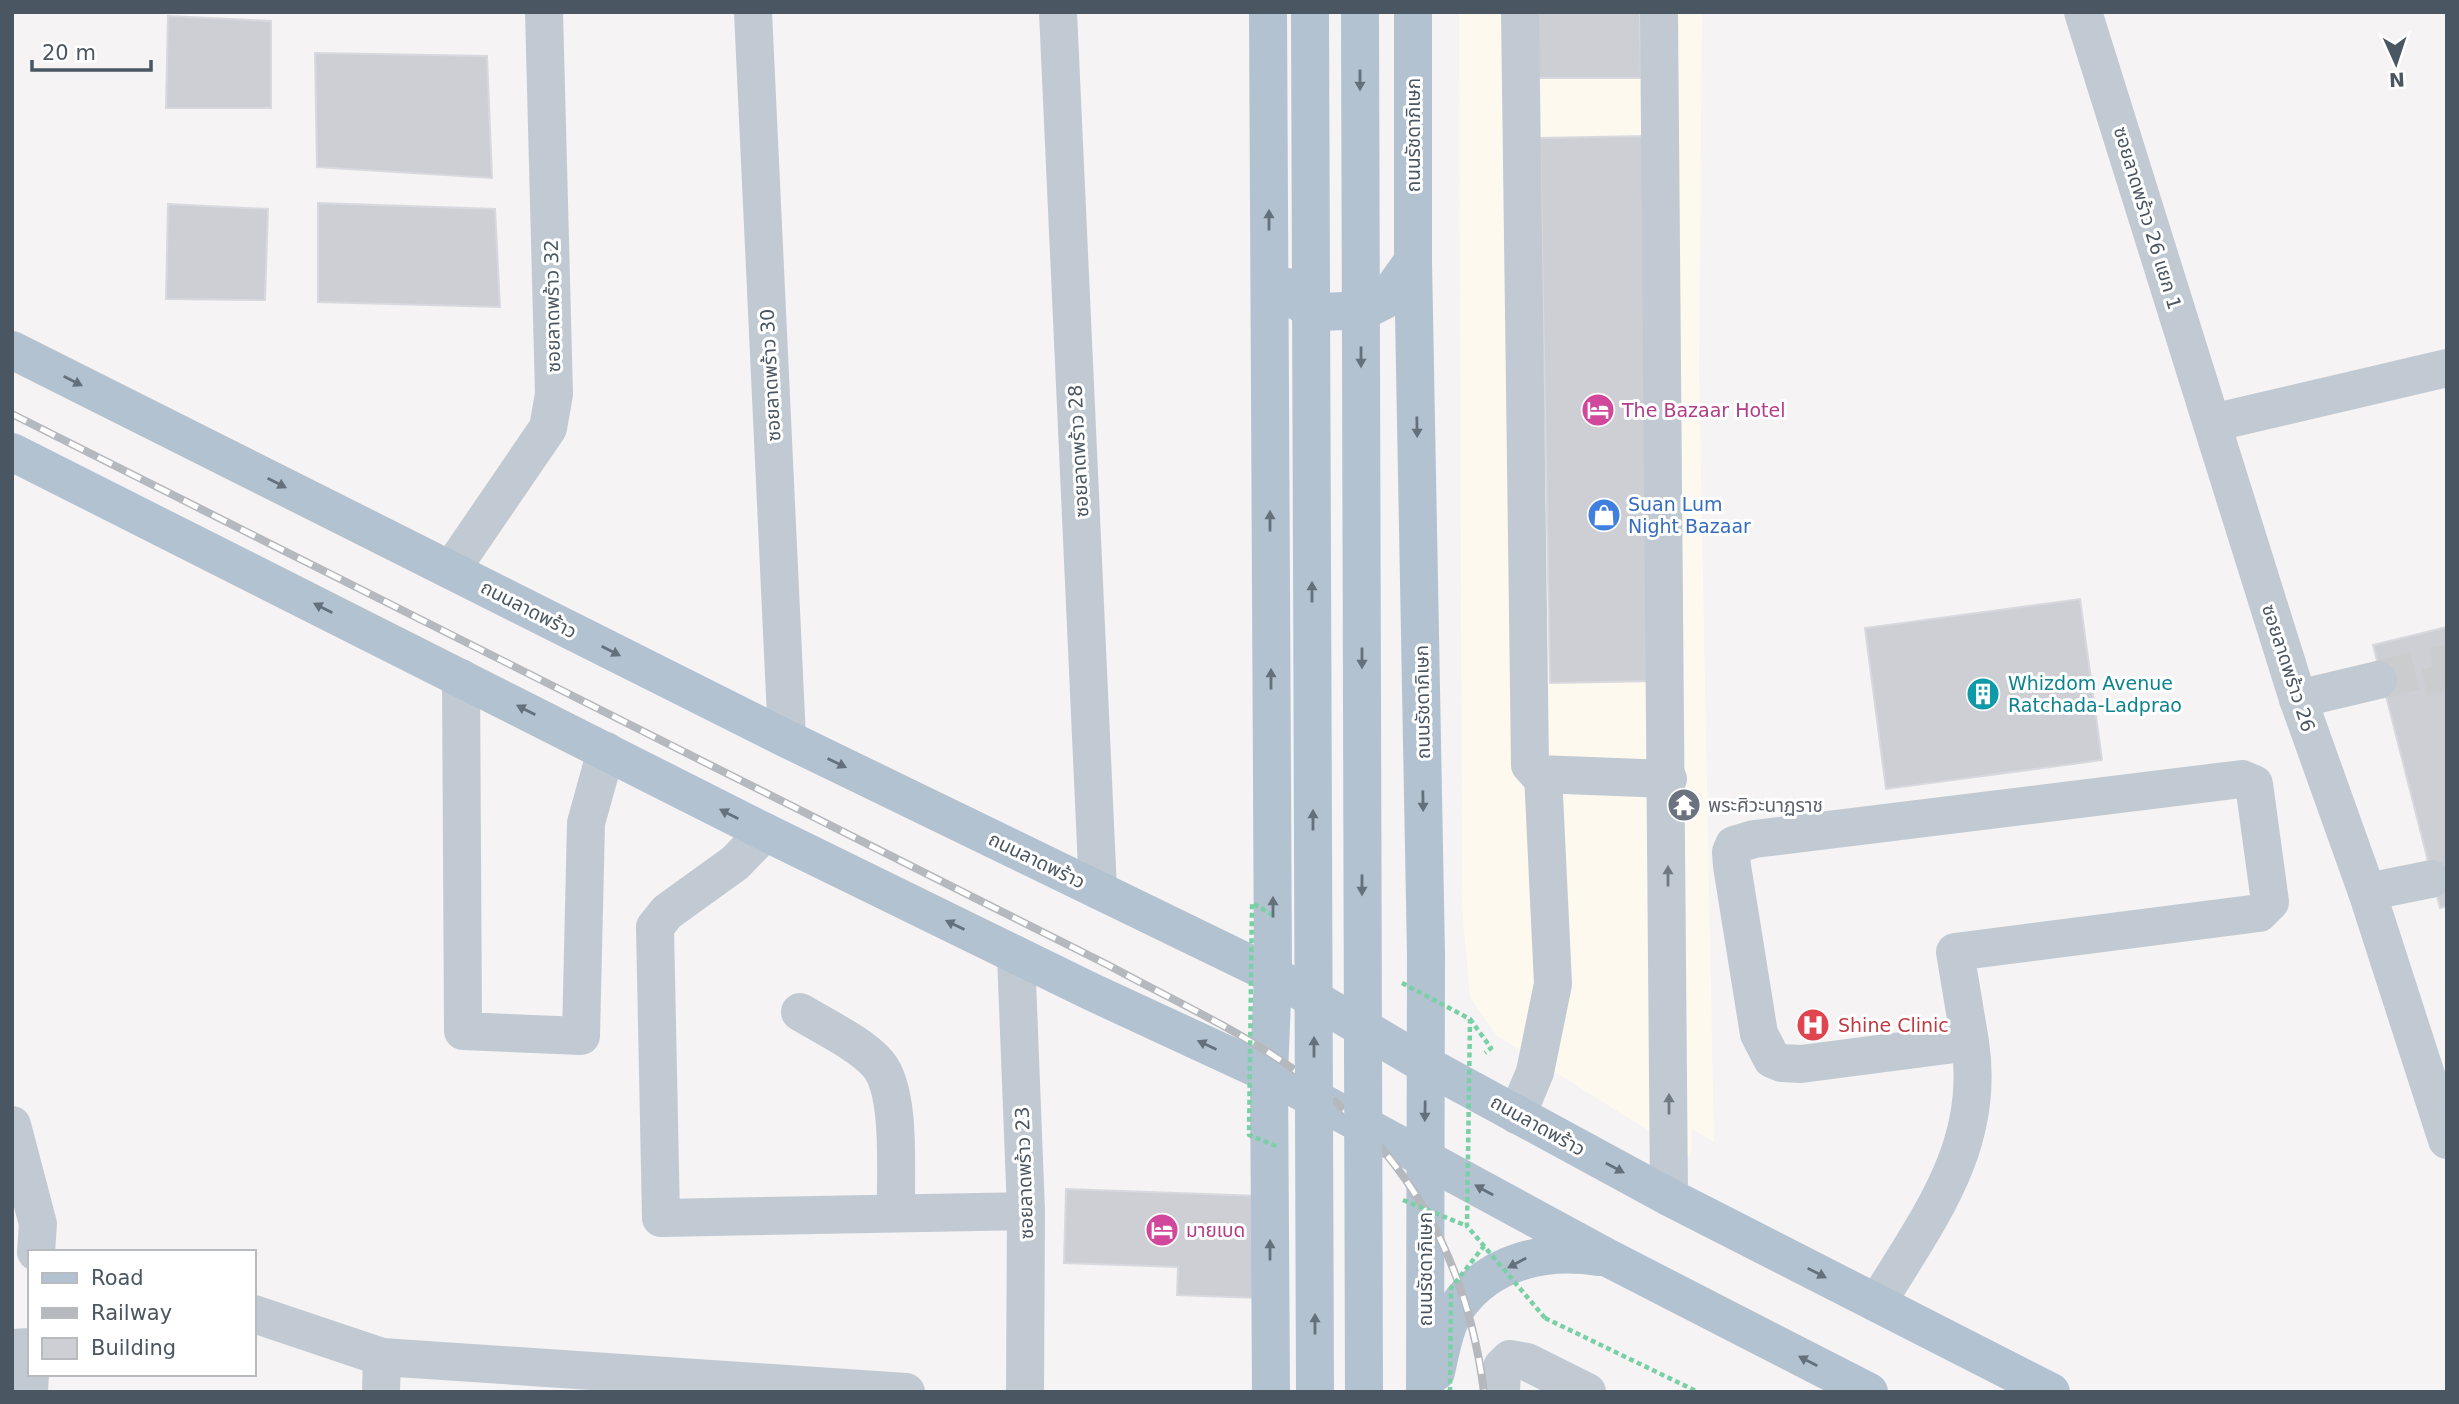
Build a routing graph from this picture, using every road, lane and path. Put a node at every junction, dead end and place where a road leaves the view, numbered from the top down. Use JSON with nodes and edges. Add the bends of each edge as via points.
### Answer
{"nodes":[{"id":1,"x":544,"y":12,"type":"edge"},
{"id":2,"x":753,"y":12,"type":"edge"},
{"id":3,"x":1058,"y":12,"type":"edge"},
{"id":4,"x":1268,"y":12,"type":"edge"},
{"id":5,"x":1310,"y":12,"type":"edge"},
{"id":6,"x":1360,"y":12,"type":"edge"},
{"id":7,"x":1413,"y":12,"type":"edge"},
{"id":8,"x":1520,"y":12,"type":"edge"},
{"id":9,"x":1659,"y":12,"type":"edge"},
{"id":10,"x":2083,"y":12,"type":"edge"},
{"id":11,"x":1413,"y":261,"type":"junction"},
{"id":12,"x":1269,"y":265,"type":"junction"},
{"id":13,"x":12,"y":350,"type":"edge"},
{"id":14,"x":2447,"y":368,"type":"edge"},
{"id":15,"x":2212,"y":423,"type":"junction"},
{"id":16,"x":12,"y":452,"type":"edge"},
{"id":17,"x":451,"y":570,"type":"junction"},
{"id":18,"x":461,"y":678,"type":"junction"},
{"id":19,"x":2378,"y":680,"type":"tunnel mouth"},
{"id":20,"x":2298,"y":699,"type":"junction"},
{"id":21,"x":787,"y":739,"type":"junction"},
{"id":22,"x":606,"y":751,"type":"junction"},
{"id":23,"x":1543,"y":774,"type":"junction"},
{"id":24,"x":1668,"y":779,"type":"junction"},
{"id":25,"x":765,"y":832,"type":"junction"},
{"id":26,"x":2431,"y":879,"type":"dead end"},
{"id":27,"x":1098,"y":890,"type":"junction"},
{"id":28,"x":2367,"y":892,"type":"junction"},
{"id":29,"x":1016,"y":955,"type":"junction"},
{"id":30,"x":1273,"y":975,"type":"junction"},
{"id":31,"x":800,"y":1012,"type":"dead end"},
{"id":32,"x":1470,"y":1019,"type":"dead end"},
{"id":33,"x":1462,"y":1026,"type":"dead end"},
{"id":34,"x":1970,"y":1042,"type":"junction"},
{"id":35,"x":1426,"y":1065,"type":"junction"},
{"id":36,"x":1269,"y":1074,"type":"junction"},
{"id":37,"x":1517,"y":1115,"type":"junction"},
{"id":38,"x":12,"y":1125,"type":"edge"},
{"id":39,"x":2447,"y":1140,"type":"edge"},
{"id":40,"x":1424,"y":1157,"type":"junction"},
{"id":41,"x":1669,"y":1196,"type":"junction"},
{"id":42,"x":1026,"y":1211,"type":"junction"},
{"id":43,"x":896,"y":1213,"type":"junction"},
{"id":44,"x":36,"y":1250,"type":"edge"},
{"id":45,"x":1608,"y":1258,"type":"junction"},
{"id":46,"x":1877,"y":1303,"type":"junction"},
{"id":47,"x":256,"y":1315,"type":"edge"},
{"id":48,"x":381,"y":1375,"type":"edge"},
{"id":49,"x":794,"y":1389,"type":"edge"},
{"id":50,"x":906,"y":1392,"type":"edge"},
{"id":51,"x":1025,"y":1392,"type":"edge"},
{"id":52,"x":1270,"y":1392,"type":"edge"},
{"id":53,"x":1315,"y":1392,"type":"edge"},
{"id":54,"x":1364,"y":1392,"type":"edge"},
{"id":55,"x":1425,"y":1392,"type":"edge"},
{"id":56,"x":1431,"y":1392,"type":"edge"},
{"id":57,"x":1450,"y":1392,"type":"edge"},
{"id":58,"x":1501,"y":1392,"type":"edge"},
{"id":59,"x":1587,"y":1392,"type":"edge"},
{"id":60,"x":1698,"y":1392,"type":"edge"},
{"id":61,"x":1869,"y":1392,"type":"edge"},
{"id":62,"x":2051,"y":1392,"type":"edge"}],
"edges":[{"from":1,"to":17,"type":"street","name":"ซอยลาดพร้าว 32","via":[[554,394],[548,428]]},
{"from":2,"to":21,"type":"street","name":"ซอยลาดพร้าว 30"},
{"from":3,"to":27,"type":"street","name":"ซอยลาดพร้าว 28"},
{"from":12,"to":4,"type":"main road","one_way":true},
{"from":53,"to":5,"type":"main road","one_way":true,"bridge":true},
{"from":6,"to":54,"type":"main road","one_way":true,"bridge":true},
{"from":7,"to":11,"type":"main road","name":"ถนนรัชดาภิเษก"},
{"from":8,"to":23,"type":"street","via":[[1530,750],[1532,771]]},
{"from":9,"to":24,"type":"street"},
{"from":10,"to":15,"type":"street","name":"ซอยลาดพร้าว 26 แยก 1"},
{"from":11,"to":12,"type":"main road","via":[[1385,300],[1365,310],[1321,312],[1300,303]]},
{"from":11,"to":35,"type":"main road","name":"ถนนรัชดาภิเษก","one_way":true},
{"from":30,"to":12,"type":"main road","one_way":true},
{"from":13,"to":17,"type":"main road","name":"ถนนลาดพร้าว","one_way":true},
{"from":14,"to":15,"type":"street"},
{"from":15,"to":20,"type":"street","name":"ซอยลาดพร้าว 26"},
{"from":18,"to":16,"type":"main road","one_way":true},
{"from":17,"to":21,"type":"main road","name":"ถนนลาดพร้าว","one_way":true},
{"from":22,"to":18,"type":"main road","one_way":true},
{"from":18,"to":22,"type":"street","via":[[463,1031],[581,1036],[586,823]]},
{"from":19,"to":20,"type":"street"},
{"from":20,"to":28,"type":"street","name":"ซอยลาดพร้าว 26"},
{"from":21,"to":27,"type":"main road","name":"ถนนลาดพร้าว","one_way":true},
{"from":25,"to":22,"type":"main road","one_way":true},
{"from":23,"to":24,"type":"street"},
{"from":23,"to":37,"type":"street","via":[[1553,984],[1535,1072]]},
{"from":41,"to":24,"type":"street","one_way":true},
{"from":29,"to":25,"type":"main road","one_way":true},
{"from":25,"to":43,"type":"street","via":[[736,863],[667,912],[655,927],[661,1218]]},
{"from":26,"to":28,"type":"street"},
{"from":27,"to":30,"type":"main road","name":"ถนนลาดพร้าว"},
{"from":28,"to":39,"type":"street","name":"ซอยลาดพร้าว 26"},
{"from":36,"to":29,"type":"main road","one_way":true},
{"from":29,"to":42,"type":"street","name":"ซอยลาดพร้าว 23"},
{"from":30,"to":35,"type":"main road","name":"ถนนลาดพร้าว"},
{"from":30,"to":36,"type":"main road"},
{"from":31,"to":43,"type":"street","via":[[867,1055],[886,1078],[892,1111]]},
{"from":32,"to":33,"type":"path","via":[[1491,1048],[1482,1055]]},
{"from":34,"to":34,"type":"street","via":[[1801,1064],[1772,1059],[1759,1034],[1732,866],[1734,845],[1768,837],[2242,779],[2254,784],[2270,902],[2265,909],[1955,952]]},
{"from":34,"to":46,"type":"street","via":[[1974,1097],[1962,1148],[1932,1213]]},
{"from":35,"to":37,"type":"main road","name":"ถนนลาดพร้าว"},
{"from":35,"to":40,"type":"main road","name":"ถนนรัชดาภิเษก","one_way":true},
{"from":36,"to":40,"type":"main road"},
{"from":52,"to":36,"type":"main road","one_way":true},
{"from":37,"to":41,"type":"main road","name":"ถนนลาดพร้าว","one_way":true},
{"from":38,"to":44,"type":"street","via":[[38,1224]]},
{"from":45,"to":40,"type":"main road","one_way":true},
{"from":40,"to":55,"type":"main road","name":"ถนนรัชดาภิเษก"},
{"from":41,"to":46,"type":"main road","name":"ถนนลาดพร้าว","one_way":true},
{"from":42,"to":43,"type":"street"},
{"from":42,"to":51,"type":"street","name":"ซอยลาดพร้าว 23"},
{"from":45,"to":56,"type":"main road","one_way":true,"via":[[1568,1252],[1528,1257],[1487,1279],[1459,1305],[1445,1335]]},
{"from":61,"to":45,"type":"main road","one_way":true},
{"from":46,"to":62,"type":"main road","name":"ถนนลาดพร้าว"},
{"from":47,"to":48,"type":"street"},
{"from":48,"to":49,"type":"street"},
{"from":49,"to":50,"type":"street"},
{"from":57,"to":60,"type":"path","bridge":true,"via":[[1451,1288],[1484,1246],[1545,1318]]},
{"from":58,"to":59,"type":"street","via":[[1502,1367],[1510,1359],[1527,1362]]}]}
